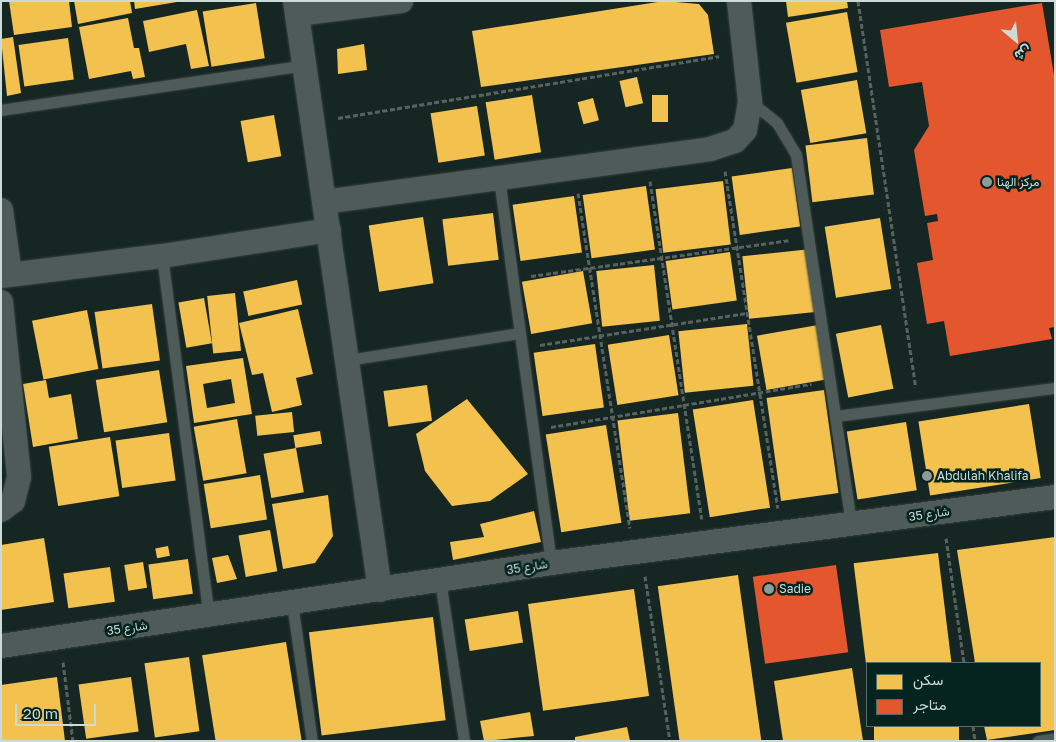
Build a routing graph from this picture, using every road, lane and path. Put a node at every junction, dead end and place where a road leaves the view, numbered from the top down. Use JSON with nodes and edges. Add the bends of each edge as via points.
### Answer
{"nodes":[{"id":1,"x":402,"y":1,"type":"edge"},
{"id":2,"x":739,"y":1,"type":"edge"},
{"id":3,"x":858,"y":1,"type":"edge"},
{"id":4,"x":296,"y":8,"type":"edge"},
{"id":5,"x":745,"y":52,"type":"junction"},
{"id":6,"x":305,"y":65,"type":"junction"},
{"id":7,"x":750,"y":101,"type":"junction"},
{"id":8,"x":1,"y":110,"type":"edge"},
{"id":9,"x":313,"y":122,"type":"junction"},
{"id":10,"x":722,"y":147,"type":"junction"},
{"id":11,"x":646,"y":157,"type":"junction"},
{"id":12,"x":574,"y":168,"type":"junction"},
{"id":13,"x":499,"y":178,"type":"junction"},
{"id":14,"x":324,"y":202,"type":"junction"},
{"id":15,"x":1,"y":210,"type":"edge"},
{"id":16,"x":328,"y":230,"type":"junction"},
{"id":17,"x":810,"y":237,"type":"junction"},
{"id":18,"x":737,"y":247,"type":"junction"},
{"id":19,"x":162,"y":256,"type":"junction"},
{"id":20,"x":661,"y":258,"type":"junction"},
{"id":21,"x":590,"y":268,"type":"junction"},
{"id":22,"x":6,"y":275,"type":"edge"},
{"id":23,"x":513,"y":279,"type":"junction"},
{"id":24,"x":1,"y":302,"type":"edge"},
{"id":25,"x":747,"y":313,"type":"junction"},
{"id":26,"x":673,"y":325,"type":"junction"},
{"id":27,"x":520,"y":332,"type":"junction"},
{"id":28,"x":600,"y":336,"type":"junction"},
{"id":29,"x":522,"y":348,"type":"junction"},
{"id":30,"x":347,"y":360,"type":"junction"},
{"id":31,"x":830,"y":380,"type":"junction"},
{"id":32,"x":1055,"y":388,"type":"edge"},
{"id":33,"x":760,"y":392,"type":"junction"},
{"id":34,"x":684,"y":405,"type":"junction"},
{"id":35,"x":919,"y":405,"type":"junction"},
{"id":36,"x":835,"y":416,"type":"junction"},
{"id":37,"x":613,"y":417,"type":"junction"},
{"id":38,"x":533,"y":430,"type":"junction"},
{"id":39,"x":1055,"y":497,"type":"edge"},
{"id":40,"x":1,"y":510,"type":"edge"},
{"id":41,"x":942,"y":512,"type":"junction"},
{"id":42,"x":851,"y":524,"type":"junction"},
{"id":43,"x":782,"y":534,"type":"junction"},
{"id":44,"x":706,"y":544,"type":"junction"},
{"id":45,"x":638,"y":553,"type":"junction"},
{"id":46,"x":551,"y":563,"type":"junction"},
{"id":47,"x":440,"y":580,"type":"junction"},
{"id":48,"x":380,"y":590,"type":"junction"},
{"id":49,"x":292,"y":603,"type":"junction"},
{"id":50,"x":209,"y":616,"type":"junction"},
{"id":51,"x":60,"y":638,"type":"junction"},
{"id":52,"x":1,"y":646,"type":"edge"},
{"id":53,"x":964,"y":662,"type":"edge"},
{"id":54,"x":973,"y":727,"type":"edge"},
{"id":55,"x":1055,"y":738,"type":"edge"},
{"id":56,"x":73,"y":741,"type":"edge"},
{"id":57,"x":312,"y":741,"type":"edge"},
{"id":58,"x":464,"y":741,"type":"edge"},
{"id":59,"x":670,"y":741,"type":"edge"},
{"id":60,"x":975,"y":741,"type":"edge"},
{"id":61,"x":1038,"y":741,"type":"edge"}],
"edges":[{"from":1,"to":4,"type":"street"},
{"from":2,"to":5,"type":"street"},
{"from":3,"to":35,"type":"path"},
{"from":4,"to":6,"type":"street"},
{"from":5,"to":7,"type":"street"},
{"from":5,"to":9,"type":"path"},
{"from":6,"to":8,"type":"lane"},
{"from":6,"to":9,"type":"street"},
{"from":7,"to":10,"type":"street","via":[[745,130],[735,141]]},
{"from":7,"to":17,"type":"lane","via":[[777,123],[796,155]]},
{"from":9,"to":14,"type":"street"},
{"from":10,"to":11,"type":"street"},
{"from":10,"to":18,"type":"path"},
{"from":11,"to":12,"type":"street"},
{"from":11,"to":20,"type":"path"},
{"from":12,"to":13,"type":"street"},
{"from":12,"to":21,"type":"path"},
{"from":13,"to":14,"type":"street"},
{"from":13,"to":23,"type":"lane"},
{"from":14,"to":16,"type":"street"},
{"from":15,"to":22,"type":"street"},
{"from":16,"to":19,"type":"street"},
{"from":16,"to":30,"type":"street"},
{"from":17,"to":18,"type":"path"},
{"from":17,"to":31,"type":"lane"},
{"from":18,"to":20,"type":"path"},
{"from":18,"to":25,"type":"path"},
{"from":19,"to":22,"type":"street"},
{"from":19,"to":50,"type":"lane"},
{"from":20,"to":21,"type":"path"},
{"from":20,"to":26,"type":"path"},
{"from":21,"to":23,"type":"path"},
{"from":21,"to":28,"type":"path"},
{"from":23,"to":27,"type":"lane"},
{"from":24,"to":40,"type":"street","via":[[19,477],[19,490],[13,501]]},
{"from":25,"to":26,"type":"path"},
{"from":25,"to":33,"type":"path"},
{"from":26,"to":28,"type":"path"},
{"from":26,"to":34,"type":"path"},
{"from":27,"to":29,"type":"lane"},
{"from":27,"to":30,"type":"lane"},
{"from":28,"to":29,"type":"path"},
{"from":28,"to":37,"type":"path"},
{"from":29,"to":38,"type":"lane"},
{"from":30,"to":48,"type":"street"},
{"from":31,"to":33,"type":"path"},
{"from":31,"to":36,"type":"lane"},
{"from":32,"to":35,"type":"lane"},
{"from":33,"to":34,"type":"path"},
{"from":33,"to":43,"type":"path"},
{"from":34,"to":37,"type":"path"},
{"from":34,"to":44,"type":"path"},
{"from":35,"to":36,"type":"lane"},
{"from":36,"to":42,"type":"lane"},
{"from":37,"to":38,"type":"path"},
{"from":37,"to":45,"type":"path"},
{"from":38,"to":46,"type":"lane"},
{"from":39,"to":41,"type":"street","name":"شارع 35"},
{"from":41,"to":42,"type":"street","name":"شارع 35"},
{"from":41,"to":53,"type":"path"},
{"from":42,"to":43,"type":"street","name":"شارع 35"},
{"from":43,"to":44,"type":"street","name":"شارع 35"},
{"from":44,"to":45,"type":"street","name":"شارع 35"},
{"from":45,"to":46,"type":"street","name":"شارع 35"},
{"from":45,"to":59,"type":"path"},
{"from":46,"to":47,"type":"street","name":"شارع 35"},
{"from":47,"to":48,"type":"street","name":"شارع 35"},
{"from":47,"to":58,"type":"lane"},
{"from":48,"to":49,"type":"street","name":"شارع 35"},
{"from":49,"to":50,"type":"street","name":"شارع 35"},
{"from":49,"to":57,"type":"lane"},
{"from":50,"to":51,"type":"street","name":"شارع 35"},
{"from":51,"to":52,"type":"street","name":"شارع 35"},
{"from":51,"to":56,"type":"path"},
{"from":54,"to":60,"type":"path"},
{"from":55,"to":61,"type":"lane"}]}
